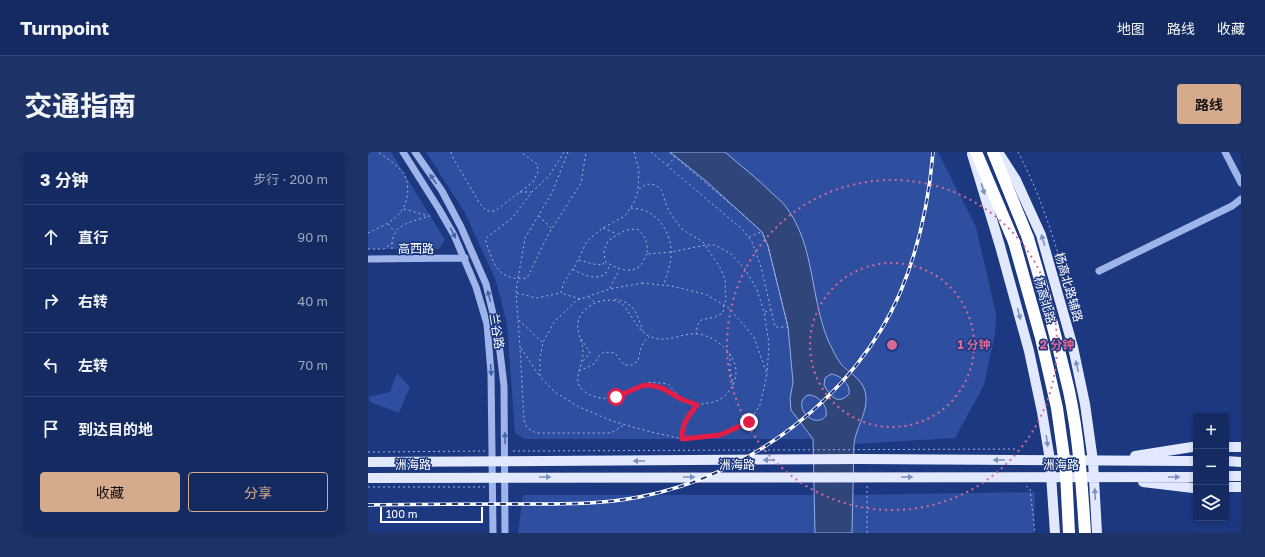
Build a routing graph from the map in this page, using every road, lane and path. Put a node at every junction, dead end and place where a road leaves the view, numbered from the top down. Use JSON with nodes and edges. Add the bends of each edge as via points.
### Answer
{"nodes":[{"id":1,"x":378,"y":152,"type":"edge"},
{"id":2,"x":403,"y":152,"type":"edge"},
{"id":3,"x":415,"y":152,"type":"edge"},
{"id":4,"x":452,"y":152,"type":"edge"},
{"id":5,"x":521,"y":152,"type":"edge"},
{"id":6,"x":564,"y":152,"type":"edge"},
{"id":7,"x":568,"y":152,"type":"edge"},
{"id":8,"x":586,"y":152,"type":"edge"},
{"id":9,"x":634,"y":152,"type":"edge"},
{"id":10,"x":651,"y":152,"type":"edge"},
{"id":11,"x":669,"y":152,"type":"edge"},
{"id":12,"x":971,"y":152,"type":"edge"},
{"id":13,"x":976,"y":152,"type":"edge"},
{"id":14,"x":993,"y":152,"type":"edge"},
{"id":15,"x":998,"y":152,"type":"edge"},
{"id":16,"x":1225,"y":152,"type":"edge"},
{"id":17,"x":675,"y":157,"type":"junction"},
{"id":18,"x":667,"y":166,"type":"junction"},
{"id":19,"x":1241,"y":183,"type":"edge"},
{"id":20,"x":638,"y":190,"type":"junction"},
{"id":21,"x":520,"y":192,"type":"junction"},
{"id":22,"x":532,"y":192,"type":"junction"},
{"id":23,"x":1241,"y":198,"type":"edge"},
{"id":24,"x":630,"y":208,"type":"junction"},
{"id":25,"x":404,"y":209,"type":"junction"},
{"id":26,"x":539,"y":216,"type":"junction"},
{"id":27,"x":388,"y":224,"type":"junction"},
{"id":28,"x":552,"y":228,"type":"junction"},
{"id":29,"x":603,"y":228,"type":"junction"},
{"id":30,"x":395,"y":232,"type":"junction"},
{"id":31,"x":762,"y":232,"type":"junction"},
{"id":32,"x":368,"y":233,"type":"edge"},
{"id":33,"x":617,"y":235,"type":"junction"},
{"id":34,"x":749,"y":238,"type":"junction"},
{"id":35,"x":392,"y":242,"type":"junction"},
{"id":36,"x":706,"y":245,"type":"junction"},
{"id":37,"x":368,"y":249,"type":"edge"},
{"id":38,"x":392,"y":249,"type":"dead end"},
{"id":39,"x":671,"y":252,"type":"junction"},
{"id":40,"x":647,"y":254,"type":"junction"},
{"id":41,"x":465,"y":258,"type":"junction"},
{"id":42,"x":368,"y":259,"type":"edge"},
{"id":43,"x":578,"y":260,"type":"junction"},
{"id":44,"x":605,"y":261,"type":"junction"},
{"id":45,"x":610,"y":265,"type":"junction"},
{"id":46,"x":620,"y":269,"type":"junction"},
{"id":47,"x":573,"y":270,"type":"junction"},
{"id":48,"x":1099,"y":271,"type":"dead end"},
{"id":49,"x":518,"y":279,"type":"junction"},
{"id":50,"x":664,"y":285,"type":"junction"},
{"id":51,"x":610,"y":288,"type":"junction"},
{"id":52,"x":516,"y":292,"type":"junction"},
{"id":53,"x":561,"y":293,"type":"junction"},
{"id":54,"x":588,"y":296,"type":"junction"},
{"id":55,"x":581,"y":299,"type":"junction"},
{"id":56,"x":614,"y":301,"type":"junction"},
{"id":57,"x":595,"y":303,"type":"junction"},
{"id":58,"x":724,"y":305,"type":"junction"},
{"id":59,"x":771,"y":310,"type":"junction"},
{"id":60,"x":764,"y":312,"type":"junction"},
{"id":61,"x":519,"y":320,"type":"junction"},
{"id":62,"x":644,"y":332,"type":"junction"},
{"id":63,"x":696,"y":334,"type":"junction"},
{"id":64,"x":649,"y":337,"type":"junction"},
{"id":65,"x":580,"y":339,"type":"junction"},
{"id":66,"x":543,"y":342,"type":"junction"},
{"id":67,"x":520,"y":347,"type":"junction"},
{"id":68,"x":730,"y":354,"type":"junction"},
{"id":69,"x":581,"y":364,"type":"junction"},
{"id":70,"x":578,"y":372,"type":"junction"},
{"id":71,"x":767,"y":374,"type":"junction"},
{"id":72,"x":540,"y":377,"type":"junction"},
{"id":73,"x":644,"y":385,"type":"junction"},
{"id":74,"x":733,"y":385,"type":"junction"},
{"id":75,"x":681,"y":399,"type":"junction"},
{"id":76,"x":697,"y":405,"type":"junction"},
{"id":77,"x":624,"y":424,"type":"junction"},
{"id":78,"x":682,"y":439,"type":"junction"},
{"id":79,"x":1192,"y":447,"type":"dead end"},
{"id":80,"x":1229,"y":447,"type":"edge"},
{"id":81,"x":1241,"y":447,"type":"edge"},
{"id":82,"x":1018,"y":449,"type":"dead end"},
{"id":83,"x":492,"y":451,"type":"junction"},
{"id":84,"x":368,"y":452,"type":"edge"},
{"id":85,"x":859,"y":454,"type":"junction"},
{"id":86,"x":808,"y":455,"type":"junction"},
{"id":87,"x":506,"y":456,"type":"junction"},
{"id":88,"x":1050,"y":460,"type":"junction"},
{"id":89,"x":1104,"y":460,"type":"junction"},
{"id":90,"x":1093,"y":461,"type":"junction"},
{"id":91,"x":1192,"y":461,"type":"dead end"},
{"id":92,"x":1229,"y":461,"type":"edge"},
{"id":93,"x":368,"y":462,"type":"edge"},
{"id":94,"x":492,"y":462,"type":"junction"},
{"id":95,"x":1241,"y":462,"type":"edge"},
{"id":96,"x":1229,"y":476,"type":"edge"},
{"id":97,"x":1241,"y":476,"type":"edge"},
{"id":98,"x":492,"y":477,"type":"junction"},
{"id":99,"x":506,"y":477,"type":"junction"},
{"id":100,"x":863,"y":477,"type":"junction"},
{"id":101,"x":1051,"y":477,"type":"junction"},
{"id":102,"x":1094,"y":477,"type":"junction"},
{"id":103,"x":1105,"y":477,"type":"junction"},
{"id":104,"x":1193,"y":477,"type":"dead end"},
{"id":105,"x":368,"y":478,"type":"edge"},
{"id":106,"x":1024,"y":486,"type":"dead end"},
{"id":107,"x":1229,"y":487,"type":"edge"},
{"id":108,"x":1241,"y":487,"type":"edge"},
{"id":109,"x":1193,"y":488,"type":"dead end"},
{"id":110,"x":493,"y":533,"type":"edge"},
{"id":111,"x":505,"y":533,"type":"edge"},
{"id":112,"x":867,"y":533,"type":"edge"},
{"id":113,"x":1035,"y":533,"type":"edge"},
{"id":114,"x":1055,"y":533,"type":"edge"},
{"id":115,"x":1069,"y":533,"type":"edge"},
{"id":116,"x":1085,"y":533,"type":"edge"},
{"id":117,"x":1097,"y":533,"type":"edge"}],
"edges":[{"from":1,"to":25,"type":"path","via":[[404,173],[408,185]]},
{"from":2,"to":41,"type":"street","name":"兰谷路","one_way":true,"via":[[439,209]]},
{"from":87,"to":3,"type":"street","name":"兰谷路","one_way":true,"via":[[504,386],[498,335],[486,284],[462,227],[442,191]]},
{"from":4,"to":21,"type":"path","via":[[480,204],[487,211],[495,211]]},
{"from":5,"to":21,"type":"path","via":[[536,164],[538,172],[533,182]]},
{"from":6,"to":22,"type":"path","via":[[549,176]]},
{"from":7,"to":26,"type":"path","via":[[552,193]]},
{"from":8,"to":28,"type":"path","via":[[581,183]]},
{"from":9,"to":20,"type":"path","via":[[639,170]]},
{"from":10,"to":18,"type":"path"},
{"from":11,"to":17,"type":"path"},
{"from":12,"to":88,"type":"main road","one_way":true,"via":[[1029,351]]},
{"from":13,"to":115,"type":"highway","name":"杨高北路","bridge":true,"via":[[1014,242],[1041,338],[1057,408],[1066,472]]},
{"from":14,"to":116,"type":"highway","name":"杨高北路","bridge":true,"via":[[1028,238],[1069,392],[1080,466]]},
{"from":90,"to":15,"type":"main road","name":"杨高北路辅路","one_way":true,"via":[[1075,354],[1041,235],[1016,180]]},
{"from":16,"to":19,"type":"street"},
{"from":17,"to":18,"type":"path"},
{"from":17,"to":31,"type":"path"},
{"from":18,"to":34,"type":"path","via":[[743,230]]},
{"from":20,"to":24,"type":"path"},
{"from":20,"to":36,"type":"path","via":[[646,184],[656,185],[662,190],[667,207],[683,230]]},
{"from":21,"to":22,"type":"path"},
{"from":22,"to":49,"type":"path","via":[[512,218],[485,239],[494,263],[502,273]]},
{"from":23,"to":48,"type":"street","via":[[1232,206]]},
{"from":24,"to":29,"type":"path","via":[[625,216]]},
{"from":24,"to":39,"type":"path","via":[[646,210],[657,217],[665,229],[671,244]]},
{"from":25,"to":27,"type":"path"},
{"from":25,"to":30,"type":"path","via":[[430,216],[415,220]]},
{"from":26,"to":28,"type":"path"},
{"from":26,"to":49,"type":"path","via":[[525,238]]},
{"from":27,"to":30,"type":"path"},
{"from":27,"to":32,"type":"path"},
{"from":28,"to":49,"type":"path","via":[[527,278]]},
{"from":29,"to":33,"type":"path"},
{"from":29,"to":43,"type":"path","via":[[587,241]]},
{"from":30,"to":35,"type":"path"},
{"from":31,"to":34,"type":"path"},
{"from":31,"to":59,"type":"path","via":[[768,246],[788,327],[775,327]]},
{"from":33,"to":40,"type":"path","via":[[626,230],[637,229],[644,235],[648,245]]},
{"from":33,"to":44,"type":"path","via":[[608,241],[604,250]]},
{"from":34,"to":59,"type":"path","via":[[761,267]]},
{"from":35,"to":37,"type":"path","via":[[384,249]]},
{"from":35,"to":38,"type":"path"},
{"from":36,"to":39,"type":"path"},
{"from":36,"to":58,"type":"path","via":[[725,280]]},
{"from":36,"to":60,"type":"path","via":[[715,245],[731,254],[745,269],[757,290]]},
{"from":39,"to":40,"type":"path"},
{"from":39,"to":50,"type":"path"},
{"from":40,"to":46,"type":"path","via":[[640,266],[631,270]]},
{"from":41,"to":42,"type":"street","name":"高西路"},
{"from":41,"to":83,"type":"street","name":"兰谷路","one_way":true,"via":[[487,324],[492,373]]},
{"from":43,"to":44,"type":"path","via":[[602,265]]},
{"from":43,"to":47,"type":"path"},
{"from":44,"to":45,"type":"path"},
{"from":45,"to":46,"type":"path"},
{"from":45,"to":47,"type":"path","via":[[605,274],[599,276],[586,276]]},
{"from":46,"to":51,"type":"path"},
{"from":47,"to":53,"type":"path","via":[[564,282]]},
{"from":49,"to":52,"type":"path"},
{"from":50,"to":51,"type":"path","via":[[642,284]]},
{"from":50,"to":58,"type":"path","via":[[705,294]]},
{"from":51,"to":54,"type":"path"},
{"from":52,"to":53,"type":"path","via":[[537,298]]},
{"from":52,"to":61,"type":"path"},
{"from":53,"to":55,"type":"path"},
{"from":54,"to":55,"type":"path"},
{"from":54,"to":57,"type":"path"},
{"from":55,"to":66,"type":"path","via":[[555,321]]},
{"from":56,"to":57,"type":"path"},
{"from":56,"to":62,"type":"path","via":[[624,305]]},
{"from":56,"to":62,"type":"path","via":[[616,299],[627,302],[634,309]]},
{"from":57,"to":65,"type":"path","via":[[586,309],[577,323]]},
{"from":58,"to":63,"type":"path","via":[[723,314],[700,320]]},
{"from":58,"to":71,"type":"path","via":[[754,337]]},
{"from":59,"to":60,"type":"path"},
{"from":60,"to":71,"type":"path","via":[[769,344]]},
{"from":61,"to":66,"type":"path"},
{"from":61,"to":67,"type":"path"},
{"from":62,"to":64,"type":"path"},
{"from":63,"to":64,"type":"path","via":[[669,340]]},
{"from":63,"to":68,"type":"path","via":[[714,340]]},
{"from":64,"to":70,"type":"path","via":[[644,341],[638,361],[632,365],[624,365],[615,353],[604,352],[594,364]]},
{"from":65,"to":69,"type":"path","via":[[583,349]]},
{"from":65,"to":69,"type":"path","via":[[590,353]]},
{"from":66,"to":72,"type":"path"},
{"from":67,"to":72,"type":"path"},
{"from":67,"to":77,"type":"path","via":[[524,420],[527,428],[536,433],[611,433]]},
{"from":68,"to":74,"type":"path"},
{"from":68,"to":74,"type":"path","via":[[736,372]]},
{"from":69,"to":70,"type":"path"},
{"from":70,"to":73,"type":"path","via":[[577,381],[582,389],[592,396],[605,399]]},
{"from":71,"to":78,"type":"path","via":[[760,405],[749,422],[720,435]]},
{"from":72,"to":77,"type":"path","via":[[555,392],[579,407]]},
{"from":73,"to":75,"type":"path","via":[[662,388]]},
{"from":73,"to":75,"type":"path","via":[[652,382],[668,384]]},
{"from":74,"to":76,"type":"path","via":[[721,400]]},
{"from":75,"to":76,"type":"path"},
{"from":76,"to":78,"type":"path","via":[[683,424]]},
{"from":77,"to":78,"type":"path"},
{"from":79,"to":89,"type":"main road","name":"洲海路"},
{"from":80,"to":81,"type":"main road"},
{"from":82,"to":85,"type":"path"},
{"from":83,"to":84,"type":"path"},
{"from":83,"to":94,"type":"street","name":"兰谷路"},
{"from":85,"to":86,"type":"main road","name":"洲海路"},
{"from":85,"to":86,"type":"path"},
{"from":88,"to":85,"type":"main road","name":"洲海路","one_way":true},
{"from":86,"to":87,"type":"main road","name":"洲海路","one_way":true},
{"from":86,"to":87,"type":"path"},
{"from":87,"to":94,"type":"main road","name":"洲海路"},
{"from":87,"to":99,"type":"street","name":"兰谷路"},
{"from":88,"to":90,"type":"main road","name":"洲海路"},
{"from":88,"to":101,"type":"main road"},
{"from":89,"to":90,"type":"main road","name":"洲海路"},
{"from":89,"to":91,"type":"main road","name":"洲海路"},
{"from":90,"to":102,"type":"main road","name":"杨高北路辅路"},
{"from":92,"to":95,"type":"main road"},
{"from":93,"to":94,"type":"main road","name":"洲海路"},
{"from":94,"to":98,"type":"street","name":"兰谷路"},
{"from":96,"to":97,"type":"main road"},
{"from":98,"to":99,"type":"main road","name":"洲海路"},
{"from":98,"to":105,"type":"main road","name":"洲海路"},
{"from":98,"to":110,"type":"street","name":"兰谷路"},
{"from":99,"to":100,"type":"main road","name":"洲海路","one_way":true},
{"from":99,"to":111,"type":"street","name":"兰谷路"},
{"from":100,"to":101,"type":"main road","name":"洲海路","one_way":true},
{"from":100,"to":112,"type":"path"},
{"from":101,"to":102,"type":"main road","name":"洲海路"},
{"from":101,"to":114,"type":"main road"},
{"from":102,"to":103,"type":"main road","name":"洲海路"},
{"from":117,"to":102,"type":"main road","name":"杨高北路辅路","one_way":true},
{"from":103,"to":104,"type":"main road","name":"洲海路","one_way":true},
{"from":103,"to":109,"type":"main road","name":"洲海路"},
{"from":106,"to":113,"type":"path","via":[[1030,489]]},
{"from":107,"to":108,"type":"main road"}]}
